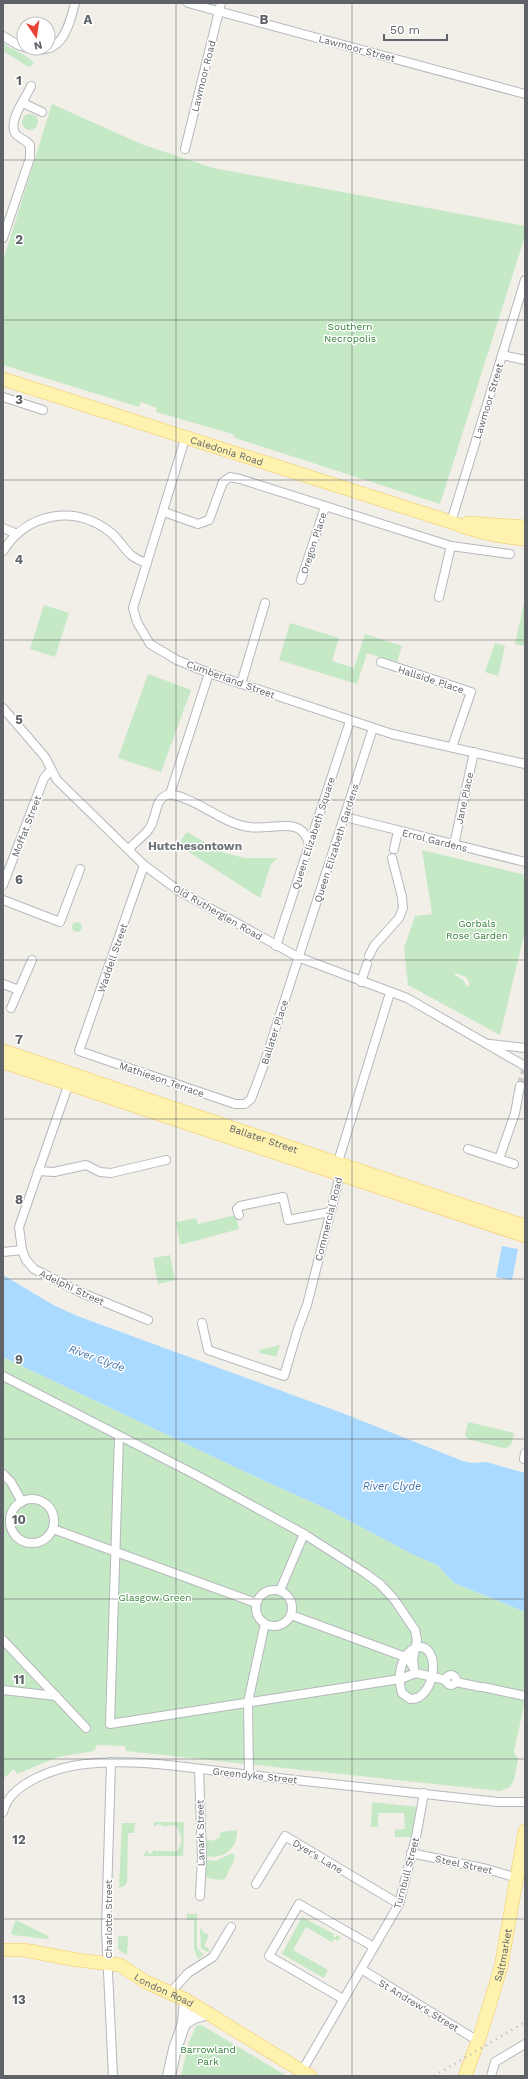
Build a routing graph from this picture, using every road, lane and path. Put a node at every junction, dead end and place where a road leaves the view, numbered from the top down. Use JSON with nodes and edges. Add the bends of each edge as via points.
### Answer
{"nodes":[{"id":1,"x":75,"y":3,"type":"edge"},
{"id":2,"x":188,"y":3,"type":"edge"},
{"id":3,"x":222,"y":3,"type":"edge"},
{"id":4,"x":219,"y":12,"type":"junction"},
{"id":5,"x":3,"y":36,"type":"edge"},
{"id":6,"x":56,"y":44,"type":"edge"},
{"id":7,"x":16,"y":45,"type":"edge"},
{"id":8,"x":31,"y":86,"type":"dead end"},
{"id":9,"x":525,"y":94,"type":"edge"},
{"id":10,"x":23,"y":103,"type":"junction"},
{"id":11,"x":42,"y":112,"type":"dead end"},
{"id":12,"x":185,"y":149,"type":"dead end"},
{"id":13,"x":3,"y":238,"type":"edge"},
{"id":14,"x":525,"y":280,"type":"edge"},
{"id":15,"x":502,"y":355,"type":"junction"},
{"id":16,"x":525,"y":360,"type":"edge"},
{"id":17,"x":3,"y":379,"type":"edge"},
{"id":18,"x":3,"y":397,"type":"edge"},
{"id":19,"x":43,"y":410,"type":"dead end"},
{"id":20,"x":185,"y":439,"type":"junction"},
{"id":21,"x":325,"y":507,"type":"junction"},
{"id":22,"x":164,"y":512,"type":"junction"},
{"id":23,"x":451,"y":522,"type":"junction"},
{"id":24,"x":525,"y":526,"type":"edge"},
{"id":25,"x":3,"y":528,"type":"edge"},
{"id":26,"x":17,"y":534,"type":"junction"},
{"id":27,"x":525,"y":539,"type":"edge"},
{"id":28,"x":451,"y":546,"type":"junction"},
{"id":29,"x":5,"y":548,"type":"edge"},
{"id":30,"x":510,"y":554,"type":"dead end"},
{"id":31,"x":147,"y":563,"type":"junction"},
{"id":32,"x":301,"y":580,"type":"dead end"},
{"id":33,"x":439,"y":597,"type":"dead end"},
{"id":34,"x":265,"y":603,"type":"dead end"},
{"id":35,"x":381,"y":662,"type":"dead end"},
{"id":36,"x":209,"y":673,"type":"junction"},
{"id":37,"x":241,"y":684,"type":"junction"},
{"id":38,"x":3,"y":708,"type":"edge"},
{"id":39,"x":350,"y":720,"type":"junction"},
{"id":40,"x":373,"y":728,"type":"junction"},
{"id":41,"x":452,"y":747,"type":"junction"},
{"id":42,"x":474,"y":752,"type":"junction"},
{"id":43,"x":525,"y":764,"type":"edge"},
{"id":44,"x":51,"y":770,"type":"junction"},
{"id":45,"x":170,"y":794,"type":"junction"},
{"id":46,"x":345,"y":817,"type":"junction"},
{"id":47,"x":398,"y":831,"type":"junction"},
{"id":48,"x":454,"y":844,"type":"junction"},
{"id":49,"x":309,"y":845,"type":"junction"},
{"id":50,"x":129,"y":849,"type":"junction"},
{"id":51,"x":394,"y":849,"type":"dead end"},
{"id":52,"x":392,"y":858,"type":"dead end"},
{"id":53,"x":525,"y":862,"type":"edge"},
{"id":54,"x":144,"y":865,"type":"junction"},
{"id":55,"x":80,"y":869,"type":"dead end"},
{"id":56,"x":3,"y":885,"type":"edge"},
{"id":57,"x":3,"y":900,"type":"edge"},
{"id":58,"x":276,"y":946,"type":"junction"},
{"id":59,"x":298,"y":957,"type":"junction"},
{"id":60,"x":32,"y":960,"type":"dead end"},
{"id":61,"x":361,"y":982,"type":"junction"},
{"id":62,"x":3,"y":984,"type":"edge"},
{"id":63,"x":19,"y":990,"type":"junction"},
{"id":64,"x":390,"y":993,"type":"junction"},
{"id":65,"x":11,"y":1008,"type":"dead end"},
{"id":66,"x":487,"y":1043,"type":"junction"},
{"id":67,"x":525,"y":1048,"type":"edge"},
{"id":68,"x":3,"y":1051,"type":"edge"},
{"id":69,"x":79,"y":1051,"type":"joint"},
{"id":70,"x":3,"y":1062,"type":"edge"},
{"id":71,"x":525,"y":1066,"type":"edge"},
{"id":72,"x":70,"y":1079,"type":"junction"},
{"id":73,"x":520,"y":1086,"type":"tunnel mouth"},
{"id":74,"x":245,"y":1104,"type":"joint"},
{"id":75,"x":468,"y":1149,"type":"dead end"},
{"id":76,"x":499,"y":1159,"type":"junction"},
{"id":77,"x":166,"y":1160,"type":"dead end"},
{"id":78,"x":514,"y":1164,"type":"dead end"},
{"id":79,"x":339,"y":1169,"type":"junction"},
{"id":80,"x":38,"y":1171,"type":"junction"},
{"id":81,"x":330,"y":1212,"type":"junction"},
{"id":82,"x":239,"y":1215,"type":"dead end"},
{"id":83,"x":525,"y":1226,"type":"edge"},
{"id":84,"x":525,"y":1236,"type":"edge"},
{"id":85,"x":22,"y":1250,"type":"junction"},
{"id":86,"x":3,"y":1252,"type":"edge"},
{"id":87,"x":148,"y":1320,"type":"dead end"},
{"id":88,"x":202,"y":1323,"type":"dead end"},
{"id":89,"x":3,"y":1376,"type":"edge"},
{"id":90,"x":119,"y":1437,"type":"junction"},
{"id":91,"x":3,"y":1474,"type":"edge"},
{"id":92,"x":22,"y":1502,"type":"junction"},
{"id":93,"x":7,"y":1515,"type":"edge"},
{"id":94,"x":52,"y":1529,"type":"junction"},
{"id":95,"x":304,"y":1534,"type":"junction"},
{"id":96,"x":115,"y":1552,"type":"junction"},
{"id":97,"x":280,"y":1588,"type":"dead end"},
{"id":98,"x":256,"y":1603,"type":"junction"},
{"id":99,"x":290,"y":1615,"type":"junction"},
{"id":100,"x":264,"y":1628,"type":"dead end"},
{"id":101,"x":3,"y":1640,"type":"edge"},
{"id":102,"x":416,"y":1648,"type":"junction"},
{"id":103,"x":406,"y":1657,"type":"junction"},
{"id":104,"x":415,"y":1670,"type":"junction"},
{"id":105,"x":432,"y":1677,"type":"junction"},
{"id":106,"x":400,"y":1679,"type":"junction"},
{"id":107,"x":3,"y":1690,"type":"edge"},
{"id":108,"x":56,"y":1696,"type":"junction"},
{"id":109,"x":525,"y":1696,"type":"edge"},
{"id":110,"x":248,"y":1702,"type":"junction"},
{"id":111,"x":86,"y":1728,"type":"dead end"},
{"id":112,"x":111,"y":1762,"type":"junction"},
{"id":113,"x":199,"y":1769,"type":"junction"},
{"id":114,"x":249,"y":1775,"type":"junction"},
{"id":115,"x":424,"y":1793,"type":"junction"},
{"id":116,"x":525,"y":1802,"type":"edge"},
{"id":117,"x":3,"y":1812,"type":"edge"},
{"id":118,"x":525,"y":1831,"type":"edge"},
{"id":119,"x":411,"y":1853,"type":"junction"},
{"id":120,"x":521,"y":1879,"type":"edge"},
{"id":121,"x":256,"y":1884,"type":"dead end"},
{"id":122,"x":200,"y":1896,"type":"dead end"},
{"id":123,"x":399,"y":1904,"type":"junction"},
{"id":124,"x":231,"y":1927,"type":"dead end"},
{"id":125,"x":374,"y":1947,"type":"junction"},
{"id":126,"x":3,"y":1950,"type":"edge"},
{"id":127,"x":108,"y":1963,"type":"junction"},
{"id":128,"x":361,"y":1969,"type":"junction"},
{"id":129,"x":170,"y":1993,"type":"junction"},
{"id":130,"x":343,"y":1999,"type":"junction"},
{"id":131,"x":186,"y":2000,"type":"junction"},
{"id":132,"x":208,"y":2013,"type":"junction"},
{"id":133,"x":184,"y":2023,"type":"junction"},
{"id":134,"x":478,"y":2041,"type":"junction"},
{"id":135,"x":525,"y":2044,"type":"edge"},
{"id":136,"x":306,"y":2074,"type":"edge"},
{"id":137,"x":491,"y":2074,"type":"edge"},
{"id":138,"x":113,"y":2076,"type":"edge"},
{"id":139,"x":169,"y":2076,"type":"edge"},
{"id":140,"x":465,"y":2076,"type":"edge"}],
"edges":[{"from":1,"to":6,"type":"street","via":[[68,32]]},
{"from":2,"to":4,"type":"street","name":"Lawmoor Street"},
{"from":3,"to":4,"type":"street","name":"Lawmoor Road"},
{"from":4,"to":9,"type":"street","name":"Lawmoor Street"},
{"from":4,"to":12,"type":"street","name":"Lawmoor Road"},
{"from":5,"to":7,"type":"street"},
{"from":8,"to":10,"type":"street"},
{"from":10,"to":11,"type":"street"},
{"from":10,"to":13,"type":"street","via":[[14,127],[16,135],[31,148]]},
{"from":14,"to":15,"type":"street","name":"Lawmoor Street"},
{"from":15,"to":16,"type":"street"},
{"from":15,"to":23,"type":"street","name":"Lawmoor Street"},
{"from":17,"to":20,"type":"main road","name":"Caledonia Road"},
{"from":18,"to":19,"type":"street"},
{"from":20,"to":22,"type":"street","name":"Cumberland Street"},
{"from":20,"to":23,"type":"main road","name":"Caledonia Road"},
{"from":21,"to":22,"type":"street","via":[[240,478],[230,477],[223,482],[209,520],[198,524]]},
{"from":21,"to":28,"type":"street"},
{"from":21,"to":32,"type":"street","name":"Oregon Place"},
{"from":22,"to":31,"type":"street","name":"Cumberland Street"},
{"from":23,"to":24,"type":"main road","name":"Caledonia Road"},
{"from":23,"to":27,"type":"main road","name":"Caledonia Road","via":[[473,531]]},
{"from":25,"to":26,"type":"street"},
{"from":26,"to":29,"type":"street"},
{"from":26,"to":31,"type":"street","via":[[26,526],[42,519],[61,515],[79,517],[103,527],[115,536],[130,556]]},
{"from":28,"to":30,"type":"street"},
{"from":28,"to":33,"type":"street"},
{"from":31,"to":36,"type":"street","name":"Cumberland Street","via":[[133,608],[136,622],[144,636],[161,651]]},
{"from":34,"to":37,"type":"street"},
{"from":35,"to":41,"type":"street","name":"Hallside Place","via":[[471,692]]},
{"from":36,"to":37,"type":"street","name":"Cumberland Street"},
{"from":36,"to":45,"type":"street"},
{"from":37,"to":39,"type":"street","name":"Cumberland Street"},
{"from":38,"to":44,"type":"street","name":"Old Rutherglen Road","via":[[45,757]]},
{"from":39,"to":40,"type":"street","name":"Cumberland Street"},
{"from":39,"to":49,"type":"street","name":"Queen Elizabeth Square"},
{"from":40,"to":41,"type":"street","name":"Cumberland Street"},
{"from":40,"to":46,"type":"street","name":"Queen Elizabeth Gardens"},
{"from":41,"to":42,"type":"street","name":"Cumberland Street"},
{"from":42,"to":43,"type":"street","name":"Cumberland Street"},
{"from":42,"to":48,"type":"street","name":"Jane Place"},
{"from":44,"to":50,"type":"street","name":"Old Rutherglen Road","via":[[57,780]]},
{"from":44,"to":56,"type":"street","name":"Moffat Street","via":[[44,778]]},
{"from":45,"to":49,"type":"street","via":[[200,804],[237,824],[260,828],[294,826],[307,837]]},
{"from":45,"to":50,"type":"street","via":[[159,801],[149,829]]},
{"from":46,"to":47,"type":"street","name":"Errol Gardens"},
{"from":46,"to":59,"type":"street","name":"Queen Elizabeth Gardens"},
{"from":47,"to":48,"type":"street","name":"Errol Gardens"},
{"from":47,"to":51,"type":"street"},
{"from":48,"to":53,"type":"street","name":"Errol Gardens"},
{"from":49,"to":58,"type":"street","name":"Queen Elizabeth Square"},
{"from":50,"to":54,"type":"street","name":"Old Rutherglen Road"},
{"from":52,"to":61,"type":"street","via":[[402,897],[402,908],[399,918],[374,946]]},
{"from":54,"to":58,"type":"street","name":"Old Rutherglen Road","via":[[179,891]]},
{"from":54,"to":69,"type":"street","name":"Waddell Street"},
{"from":55,"to":57,"type":"street","via":[[60,922]]},
{"from":58,"to":59,"type":"street","name":"Old Rutherglen Road"},
{"from":59,"to":61,"type":"street","name":"Old Rutherglen Road"},
{"from":59,"to":74,"type":"street","name":"Ballater Place","via":[[252,1099]]},
{"from":60,"to":63,"type":"street"},
{"from":61,"to":64,"type":"street","name":"Old Rutherglen Road"},
{"from":62,"to":63,"type":"street"},
{"from":63,"to":65,"type":"street"},
{"from":64,"to":66,"type":"street","name":"Old Rutherglen Road","via":[[407,998]]},
{"from":64,"to":79,"type":"street","name":"Commercial Road"},
{"from":66,"to":67,"type":"street","name":"Old Rutherglen Road"},
{"from":66,"to":71,"type":"street","name":"Old Rutherglen Road"},
{"from":68,"to":72,"type":"main road","name":"Ballater Street"},
{"from":69,"to":74,"type":"street","name":"Mathieson Terrace","via":[[235,1104]]},
{"from":70,"to":72,"type":"main road","name":"Ballater Street"},
{"from":72,"to":79,"type":"main road","name":"Ballater Street"},
{"from":72,"to":80,"type":"street"},
{"from":73,"to":76,"type":"street","via":[[515,1113]]},
{"from":75,"to":76,"type":"street"},
{"from":76,"to":78,"type":"street"},
{"from":77,"to":80,"type":"street","via":[[111,1173],[100,1172],[86,1165],[54,1172]]},
{"from":79,"to":81,"type":"street","name":"Commercial Road"},
{"from":79,"to":83,"type":"main road","name":"Ballater Street"},
{"from":79,"to":84,"type":"main road","name":"Ballater Street"},
{"from":80,"to":85,"type":"street","via":[[19,1227]]},
{"from":81,"to":82,"type":"street","via":[[288,1220],[283,1197],[240,1206]]},
{"from":81,"to":88,"type":"street","name":"Commercial Road","via":[[307,1305],[284,1376],[208,1350]]},
{"from":85,"to":86,"type":"street"},
{"from":85,"to":87,"type":"street","name":"Adelphi Street","via":[[34,1269],[82,1293]]},
{"from":89,"to":90,"type":"street"},
{"from":90,"to":95,"type":"street","via":[[198,1476]]},
{"from":90,"to":96,"type":"street"},
{"from":91,"to":92,"type":"street","via":[[12,1482]]},
{"from":92,"to":93,"type":"street"},
{"from":92,"to":94,"type":"street","via":[[36,1500],[46,1505],[54,1518]]},
{"from":93,"to":94,"type":"street","via":[[12,1531],[26,1542],[40,1542],[49,1536]]},
{"from":94,"to":96,"type":"street"},
{"from":95,"to":97,"type":"street"},
{"from":95,"to":102,"type":"street","via":[[380,1584],[401,1608],[415,1630]]},
{"from":96,"to":98,"type":"street"},
{"from":96,"to":110,"type":"street","via":[[110,1724]]},
{"from":98,"to":99,"type":"street","via":[[258,1616],[268,1626],[283,1624]]},
{"from":98,"to":99,"type":"street","via":[[266,1592],[279,1591],[290,1599]]},
{"from":99,"to":103,"type":"street"},
{"from":100,"to":110,"type":"street"},
{"from":101,"to":108,"type":"street"},
{"from":102,"to":103,"type":"street"},
{"from":102,"to":104,"type":"street","via":[[413,1662]]},
{"from":102,"to":105,"type":"street","via":[[424,1648],[430,1652]]},
{"from":103,"to":104,"type":"street"},
{"from":103,"to":106,"type":"street"},
{"from":104,"to":105,"type":"street"},
{"from":104,"to":106,"type":"street"},
{"from":105,"to":106,"type":"street","via":[[425,1692],[413,1700],[402,1693]]},
{"from":105,"to":109,"type":"street","via":[[446,1680],[450,1685],[456,1682]]},
{"from":106,"to":110,"type":"street"},
{"from":107,"to":108,"type":"street"},
{"from":108,"to":111,"type":"street"},
{"from":110,"to":114,"type":"street"},
{"from":112,"to":113,"type":"street","name":"Greendyke Street"},
{"from":112,"to":117,"type":"street","name":"Greendyke Street","via":[[76,1765],[34,1779],[17,1789]]},
{"from":112,"to":127,"type":"street","name":"Charlotte Street","via":[[106,1930]]},
{"from":113,"to":114,"type":"street","name":"Greendyke Street"},
{"from":113,"to":122,"type":"street","name":"Lanark Street","via":[[202,1858]]},
{"from":114,"to":115,"type":"street","name":"Greendyke Street"},
{"from":115,"to":116,"type":"street","name":"Greendyke Street","via":[[498,1802]]},
{"from":115,"to":119,"type":"street","name":"Turnbull Street"},
{"from":118,"to":120,"type":"main road","name":"Saltmarket"},
{"from":119,"to":120,"type":"street","name":"Steel Street"},
{"from":119,"to":123,"type":"street","name":"Turnbull Street"},
{"from":120,"to":134,"type":"main road","name":"Saltmarket","via":[[501,1968]]},
{"from":121,"to":123,"type":"street","name":"Dyer's Lane","via":[[285,1836]]},
{"from":123,"to":125,"type":"street","name":"Turnbull Street"},
{"from":124,"to":129,"type":"street","via":[[213,1957],[188,1973]]},
{"from":125,"to":128,"type":"street","name":"Turnbull Street"},
{"from":125,"to":130,"type":"street","via":[[299,1904],[269,1956]]},
{"from":126,"to":127,"type":"main road","name":"London Road","via":[[24,1950]]},
{"from":127,"to":129,"type":"main road","name":"London Road","via":[[120,1965],[146,1982]]},
{"from":127,"to":138,"type":"street","name":"Charlotte Street"},
{"from":128,"to":130,"type":"street","name":"Turnbull Street"},
{"from":128,"to":134,"type":"street","name":"St Andrew's Street"},
{"from":129,"to":131,"type":"main road","name":"London Road"},
{"from":130,"to":136,"type":"street","name":"Turnbull Street"},
{"from":131,"to":132,"type":"main road","name":"London Road"},
{"from":131,"to":133,"type":"street"},
{"from":132,"to":133,"type":"street"},
{"from":132,"to":136,"type":"main road","name":"London Road"},
{"from":133,"to":139,"type":"street"},
{"from":134,"to":140,"type":"main road","name":"Saltmarket"},
{"from":135,"to":137,"type":"street","via":[[494,2062]]}]}
